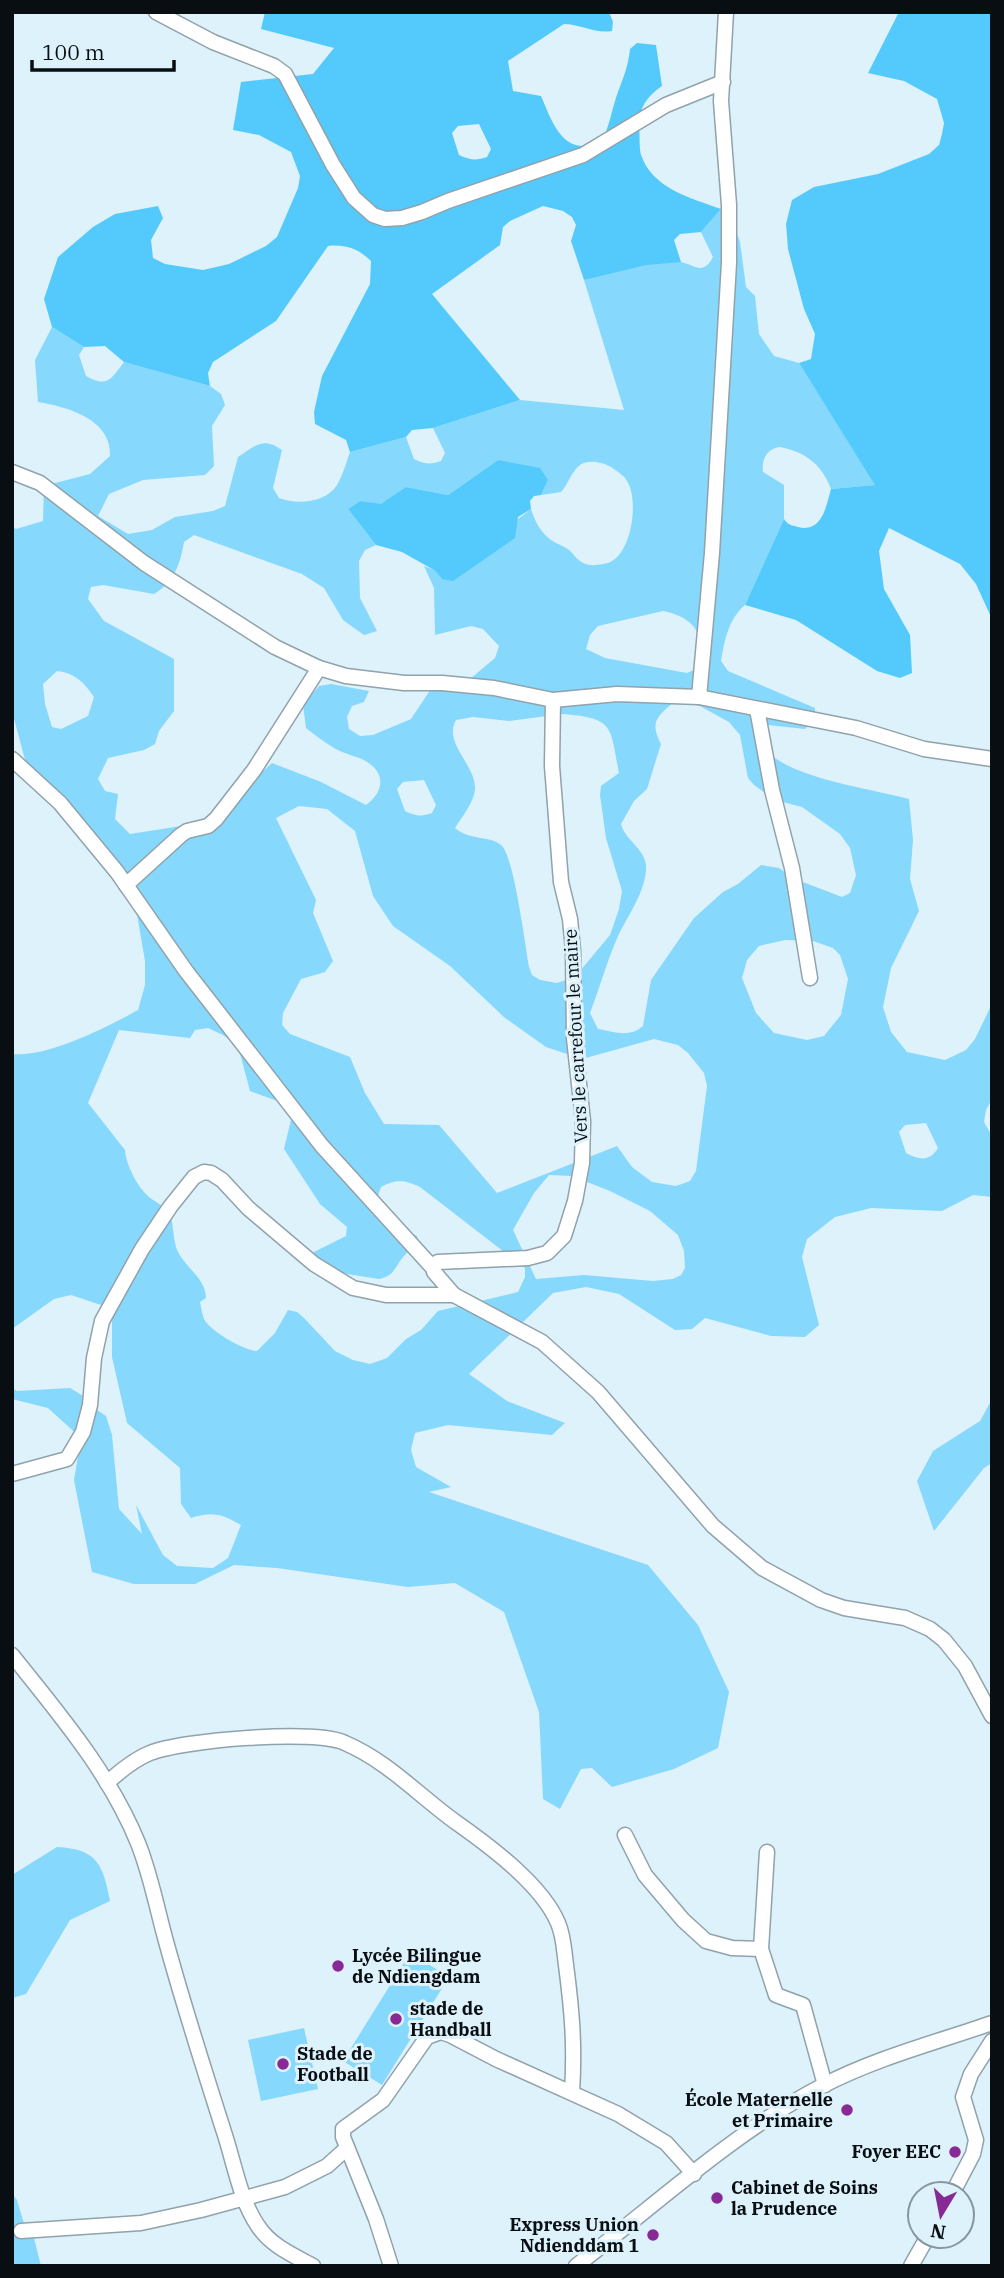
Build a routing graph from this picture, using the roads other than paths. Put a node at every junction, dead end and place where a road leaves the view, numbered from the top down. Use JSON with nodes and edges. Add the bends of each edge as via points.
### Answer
{"nodes":[{"id":1,"x":156,"y":12,"type":"edge"},
{"id":2,"x":726,"y":12,"type":"edge"},
{"id":3,"x":723,"y":82,"type":"junction"},
{"id":4,"x":12,"y":472,"type":"edge"},
{"id":5,"x":319,"y":668,"type":"junction"},
{"id":6,"x":699,"y":697,"type":"junction"},
{"id":7,"x":553,"y":701,"type":"junction"},
{"id":8,"x":757,"y":709,"type":"junction"},
{"id":9,"x":992,"y":759,"type":"edge"},
{"id":10,"x":12,"y":760,"type":"edge"},
{"id":11,"x":126,"y":885,"type":"junction"},
{"id":12,"x":810,"y":978,"type":"dead end"},
{"id":13,"x":433,"y":1268,"type":"junction"},
{"id":14,"x":454,"y":1295,"type":"junction"},
{"id":15,"x":12,"y":1474,"type":"edge"},
{"id":16,"x":12,"y":1655,"type":"edge"},
{"id":17,"x":992,"y":1716,"type":"edge"},
{"id":18,"x":107,"y":1783,"type":"junction"},
{"id":19,"x":625,"y":1835,"type":"dead end"},
{"id":20,"x":767,"y":1852,"type":"dead end"},
{"id":21,"x":761,"y":1949,"type":"junction"},
{"id":22,"x":992,"y":2023,"type":"edge"},
{"id":23,"x":992,"y":2041,"type":"edge"},
{"id":24,"x":825,"y":2085,"type":"junction"},
{"id":25,"x":572,"y":2092,"type":"junction"},
{"id":26,"x":347,"y":2148,"type":"junction"},
{"id":27,"x":694,"y":2174,"type":"junction"},
{"id":28,"x":959,"y":2180,"type":"edge"},
{"id":29,"x":245,"y":2198,"type":"junction"},
{"id":30,"x":21,"y":2231,"type":"dead end"},
{"id":31,"x":920,"y":2250,"type":"edge"},
{"id":32,"x":299,"y":2262,"type":"edge"},
{"id":33,"x":313,"y":2266,"type":"edge"},
{"id":34,"x":391,"y":2266,"type":"edge"},
{"id":35,"x":576,"y":2266,"type":"edge"},
{"id":36,"x":911,"y":2266,"type":"edge"}],
"edges":[{"from":1,"to":3,"type":"street","via":[[285,74],[354,198],[385,219],[422,212],[583,155],[666,105]]},
{"from":2,"to":3,"type":"street"},
{"from":3,"to":6,"type":"street","via":[[729,263]]},
{"from":4,"to":5,"type":"street","via":[[40,483],[144,563],[275,647]]},
{"from":5,"to":7,"type":"street","via":[[366,680],[495,688]]},
{"from":5,"to":11,"type":"street","via":[[254,770],[216,819],[181,835]]},
{"from":6,"to":7,"type":"street","via":[[617,694]]},
{"from":6,"to":8,"type":"street"},
{"from":7,"to":13,"type":"street","name":"Vers le carrefour le maire","via":[[552,766],[561,882],[573,950],[574,1038],[583,1121],[575,1201],[564,1236],[547,1253],[438,1262]]},
{"from":8,"to":9,"type":"street","via":[[856,728],[924,749]]},
{"from":8,"to":12,"type":"street","via":[[792,868]]},
{"from":10,"to":11,"type":"street","via":[[60,803]]},
{"from":11,"to":13,"type":"street","via":[[186,971],[322,1146]]},
{"from":13,"to":14,"type":"street"},
{"from":14,"to":15,"type":"street","via":[[386,1295],[353,1288],[314,1264],[222,1180],[204,1172],[194,1177],[170,1207],[102,1321],[90,1405],[83,1432],[67,1459]]},
{"from":14,"to":17,"type":"street","via":[[542,1342],[598,1392],[712,1526],[762,1568],[821,1600],[905,1618],[930,1629],[965,1666]]},
{"from":16,"to":18,"type":"street","via":[[74,1732]]},
{"from":18,"to":25,"type":"street","via":[[125,1766],[169,1747],[279,1736],[333,1738],[388,1767],[486,1844],[534,1887],[553,1914],[564,1944],[572,2008]]},
{"from":18,"to":29,"type":"street","via":[[131,1826],[151,1881],[191,2029]]},
{"from":19,"to":21,"type":"street","via":[[645,1875],[706,1941]]},
{"from":20,"to":21,"type":"street"},
{"from":21,"to":24,"type":"street","via":[[776,1995],[803,2005]]},
{"from":22,"to":24,"type":"street","via":[[912,2048]]},
{"from":23,"to":28,"type":"street","via":[[963,2097],[976,2140]]},
{"from":24,"to":27,"type":"street","via":[[770,2117]]},
{"from":25,"to":26,"type":"street","via":[[441,2032],[427,2037],[383,2100],[343,2129]]},
{"from":25,"to":27,"type":"street","via":[[657,2137]]},
{"from":26,"to":29,"type":"street","via":[[305,2179]]},
{"from":26,"to":34,"type":"street"},
{"from":27,"to":35,"type":"street"},
{"from":29,"to":30,"type":"street","via":[[141,2223]]},
{"from":29,"to":32,"type":"street","via":[[259,2228]]},
{"from":31,"to":36,"type":"street"},
{"from":32,"to":33,"type":"street"}]}
